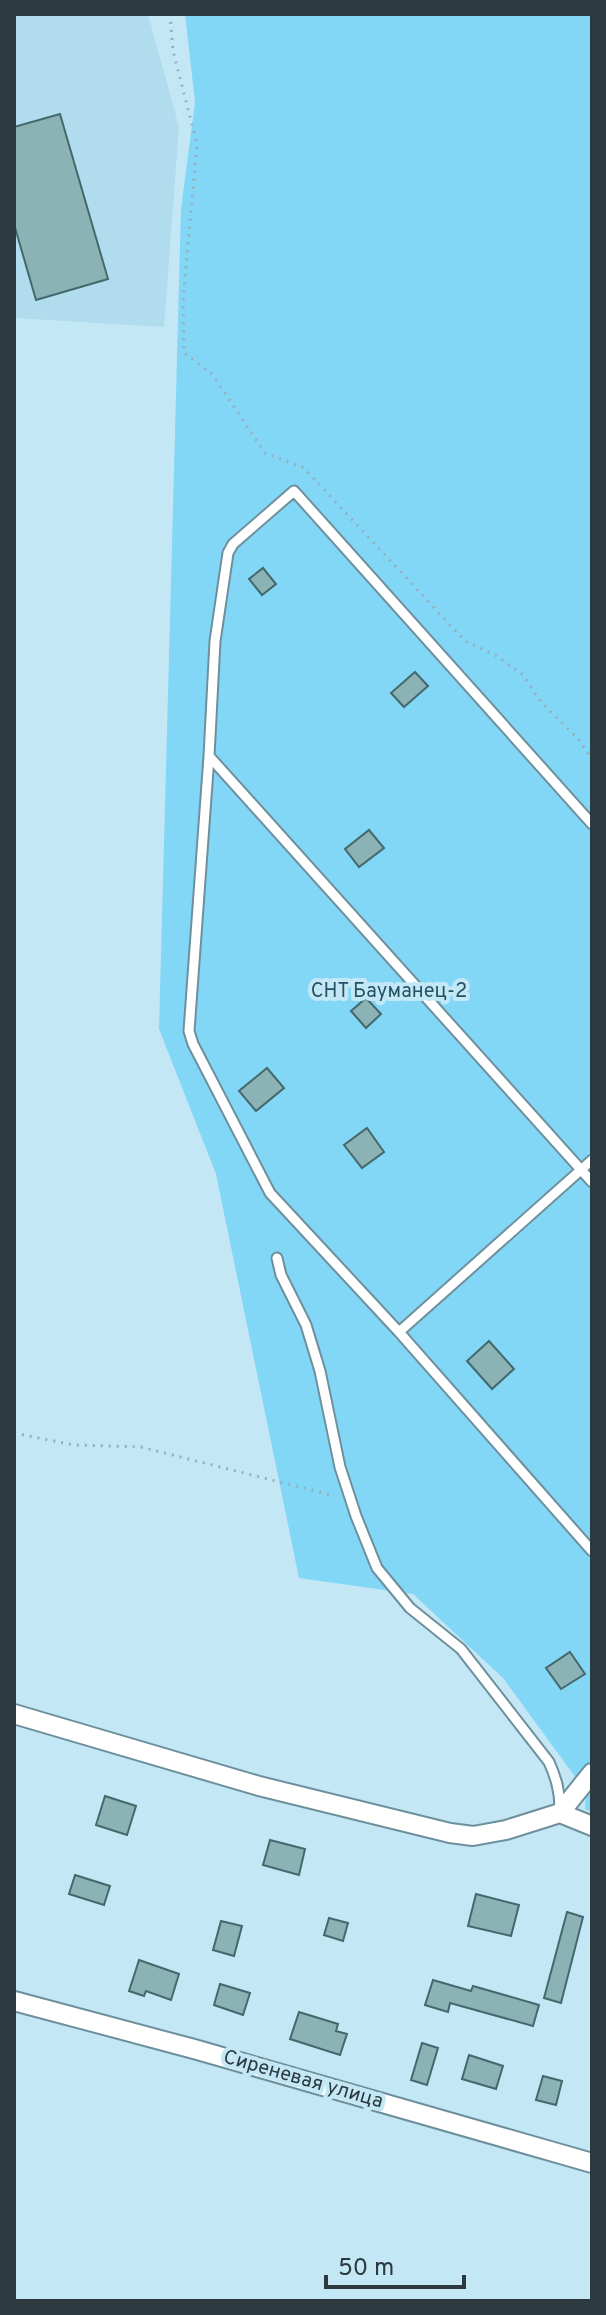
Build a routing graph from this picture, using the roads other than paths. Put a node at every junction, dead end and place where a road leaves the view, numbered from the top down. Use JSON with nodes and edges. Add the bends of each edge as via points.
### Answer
{"nodes":[{"id":1,"x":209,"y":756,"type":"junction"},
{"id":2,"x":592,"y":824,"type":"edge"},
{"id":3,"x":592,"y":1160,"type":"edge"},
{"id":4,"x":581,"y":1170,"type":"junction"},
{"id":5,"x":592,"y":1182,"type":"edge"},
{"id":6,"x":277,"y":1258,"type":"dead end"},
{"id":7,"x":399,"y":1332,"type":"junction"},
{"id":8,"x":592,"y":1551,"type":"edge"},
{"id":9,"x":14,"y":1714,"type":"edge"},
{"id":10,"x":592,"y":1773,"type":"edge"},
{"id":11,"x":560,"y":1813,"type":"junction"},
{"id":12,"x":592,"y":1826,"type":"edge"},
{"id":13,"x":14,"y":2001,"type":"edge"},
{"id":14,"x":592,"y":2163,"type":"edge"}],
"edges":[{"from":1,"to":2,"type":"lane","via":[[215,641],[228,553],[294,491]]},
{"from":1,"to":4,"type":"lane"},
{"from":1,"to":7,"type":"lane","via":[[189,1031],[193,1044],[270,1193]]},
{"from":3,"to":4,"type":"lane"},
{"from":4,"to":5,"type":"lane"},
{"from":4,"to":7,"type":"lane"},
{"from":6,"to":11,"type":"lane","via":[[306,1325],[340,1467],[377,1568],[410,1608],[461,1649],[549,1762],[559,1787]]},
{"from":7,"to":8,"type":"lane"},
{"from":9,"to":11,"type":"street","via":[[259,1786],[450,1833],[473,1836]]},
{"from":10,"to":11,"type":"street"},
{"from":11,"to":12,"type":"street"},
{"from":13,"to":14,"type":"street","name":"Сиреневая улица"}]}
